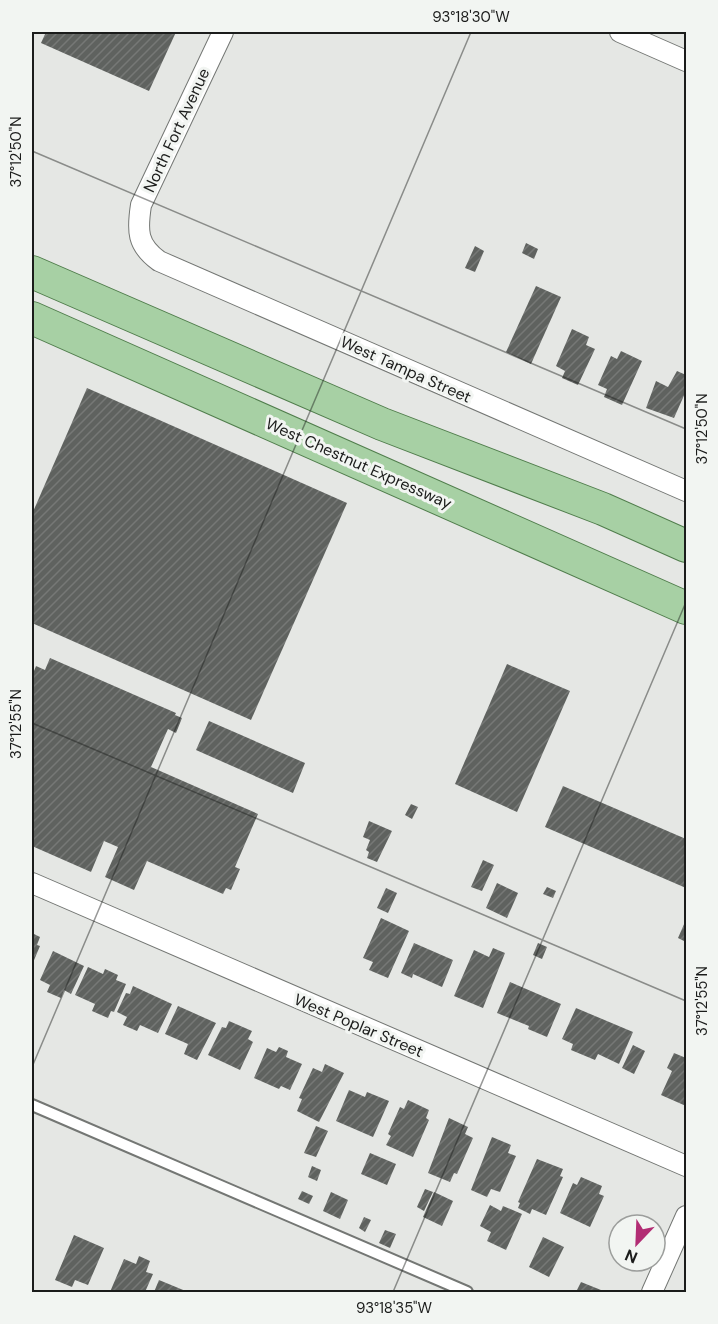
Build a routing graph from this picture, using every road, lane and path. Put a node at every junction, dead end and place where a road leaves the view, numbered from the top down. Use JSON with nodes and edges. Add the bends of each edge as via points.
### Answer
{"nodes":[{"id":1,"x":223,"y":32,"type":"edge"},
{"id":2,"x":620,"y":32,"type":"edge"},
{"id":3,"x":687,"y":61,"type":"edge"},
{"id":4,"x":139,"y":232,"type":"joint"},
{"id":5,"x":32,"y":272,"type":"edge"},
{"id":6,"x":32,"y":318,"type":"edge"},
{"id":7,"x":687,"y":491,"type":"edge"},
{"id":8,"x":687,"y":546,"type":"edge"},
{"id":9,"x":687,"y":608,"type":"edge"},
{"id":10,"x":32,"y":884,"type":"edge"},
{"id":11,"x":32,"y":1105,"type":"edge"},
{"id":12,"x":687,"y":1166,"type":"edge"},
{"id":13,"x":687,"y":1216,"type":"edge"},
{"id":14,"x":467,"y":1293,"type":"edge"},
{"id":15,"x":652,"y":1293,"type":"edge"}],
"edges":[{"from":1,"to":4,"type":"street","name":"North Fort Avenue","via":[[141,205]]},
{"from":2,"to":3,"type":"street"},
{"from":4,"to":7,"type":"street","name":"West Tampa Street","via":[[144,250],[159,261]]},
{"from":5,"to":8,"type":"main road","via":[[382,424],[603,509]]},
{"from":6,"to":9,"type":"main road","name":"West Chestnut Expressway"},
{"from":10,"to":12,"type":"street","name":"West Poplar Street"},
{"from":11,"to":14,"type":"lane"},
{"from":13,"to":15,"type":"street"}]}
